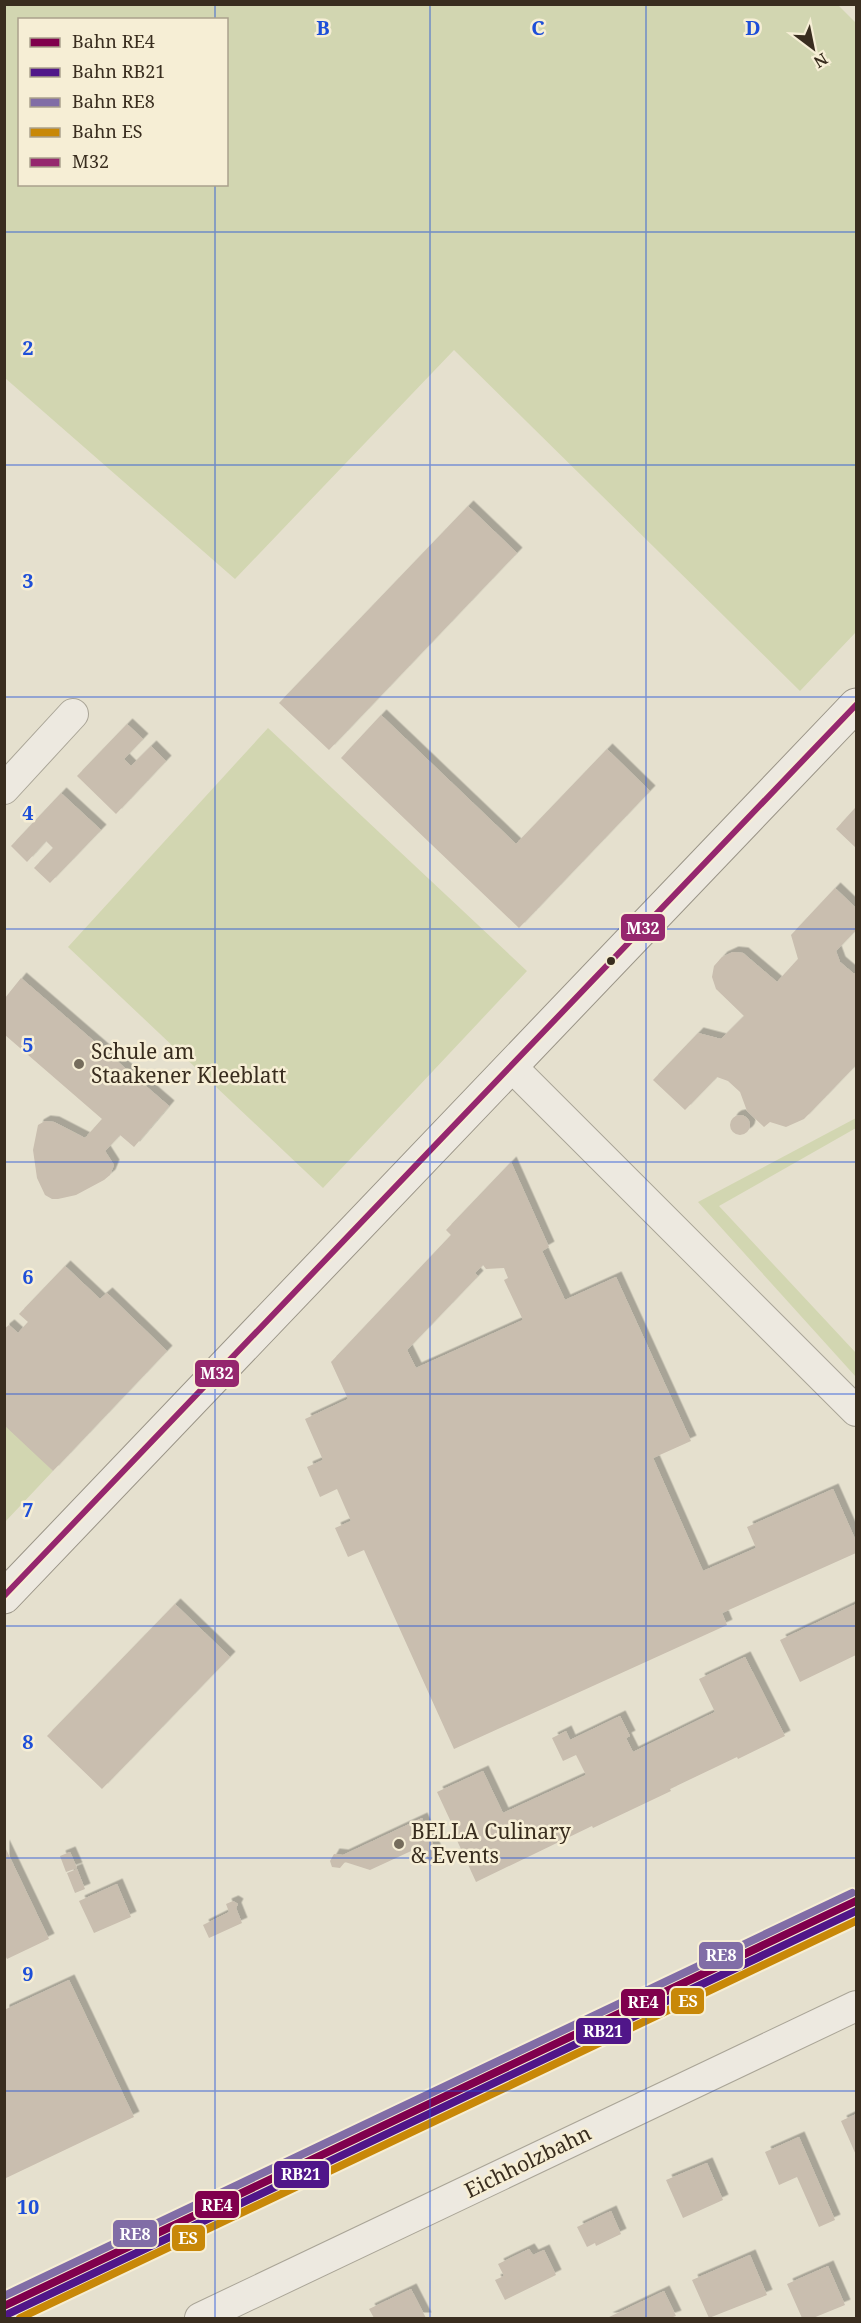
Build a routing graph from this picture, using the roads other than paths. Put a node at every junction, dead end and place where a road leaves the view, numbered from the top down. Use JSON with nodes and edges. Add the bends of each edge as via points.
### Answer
{"nodes":[{"id":1,"x":856,"y":705,"type":"edge"},
{"id":2,"x":73,"y":714,"type":"dead end"},
{"id":3,"x":4,"y":789,"type":"edge"},
{"id":4,"x":512,"y":1067,"type":"junction"},
{"id":5,"x":856,"y":1411,"type":"edge"},
{"id":6,"x":4,"y":1597,"type":"edge"},
{"id":7,"x":856,"y":2006,"type":"edge"},
{"id":8,"x":200,"y":2319,"type":"edge"}],
"edges":[{"from":1,"to":4,"type":"main road"},
{"from":2,"to":3,"type":"street"},
{"from":4,"to":5,"type":"street"},
{"from":4,"to":6,"type":"main road"},
{"from":7,"to":8,"type":"street","name":"Eichholzbahn"}]}
